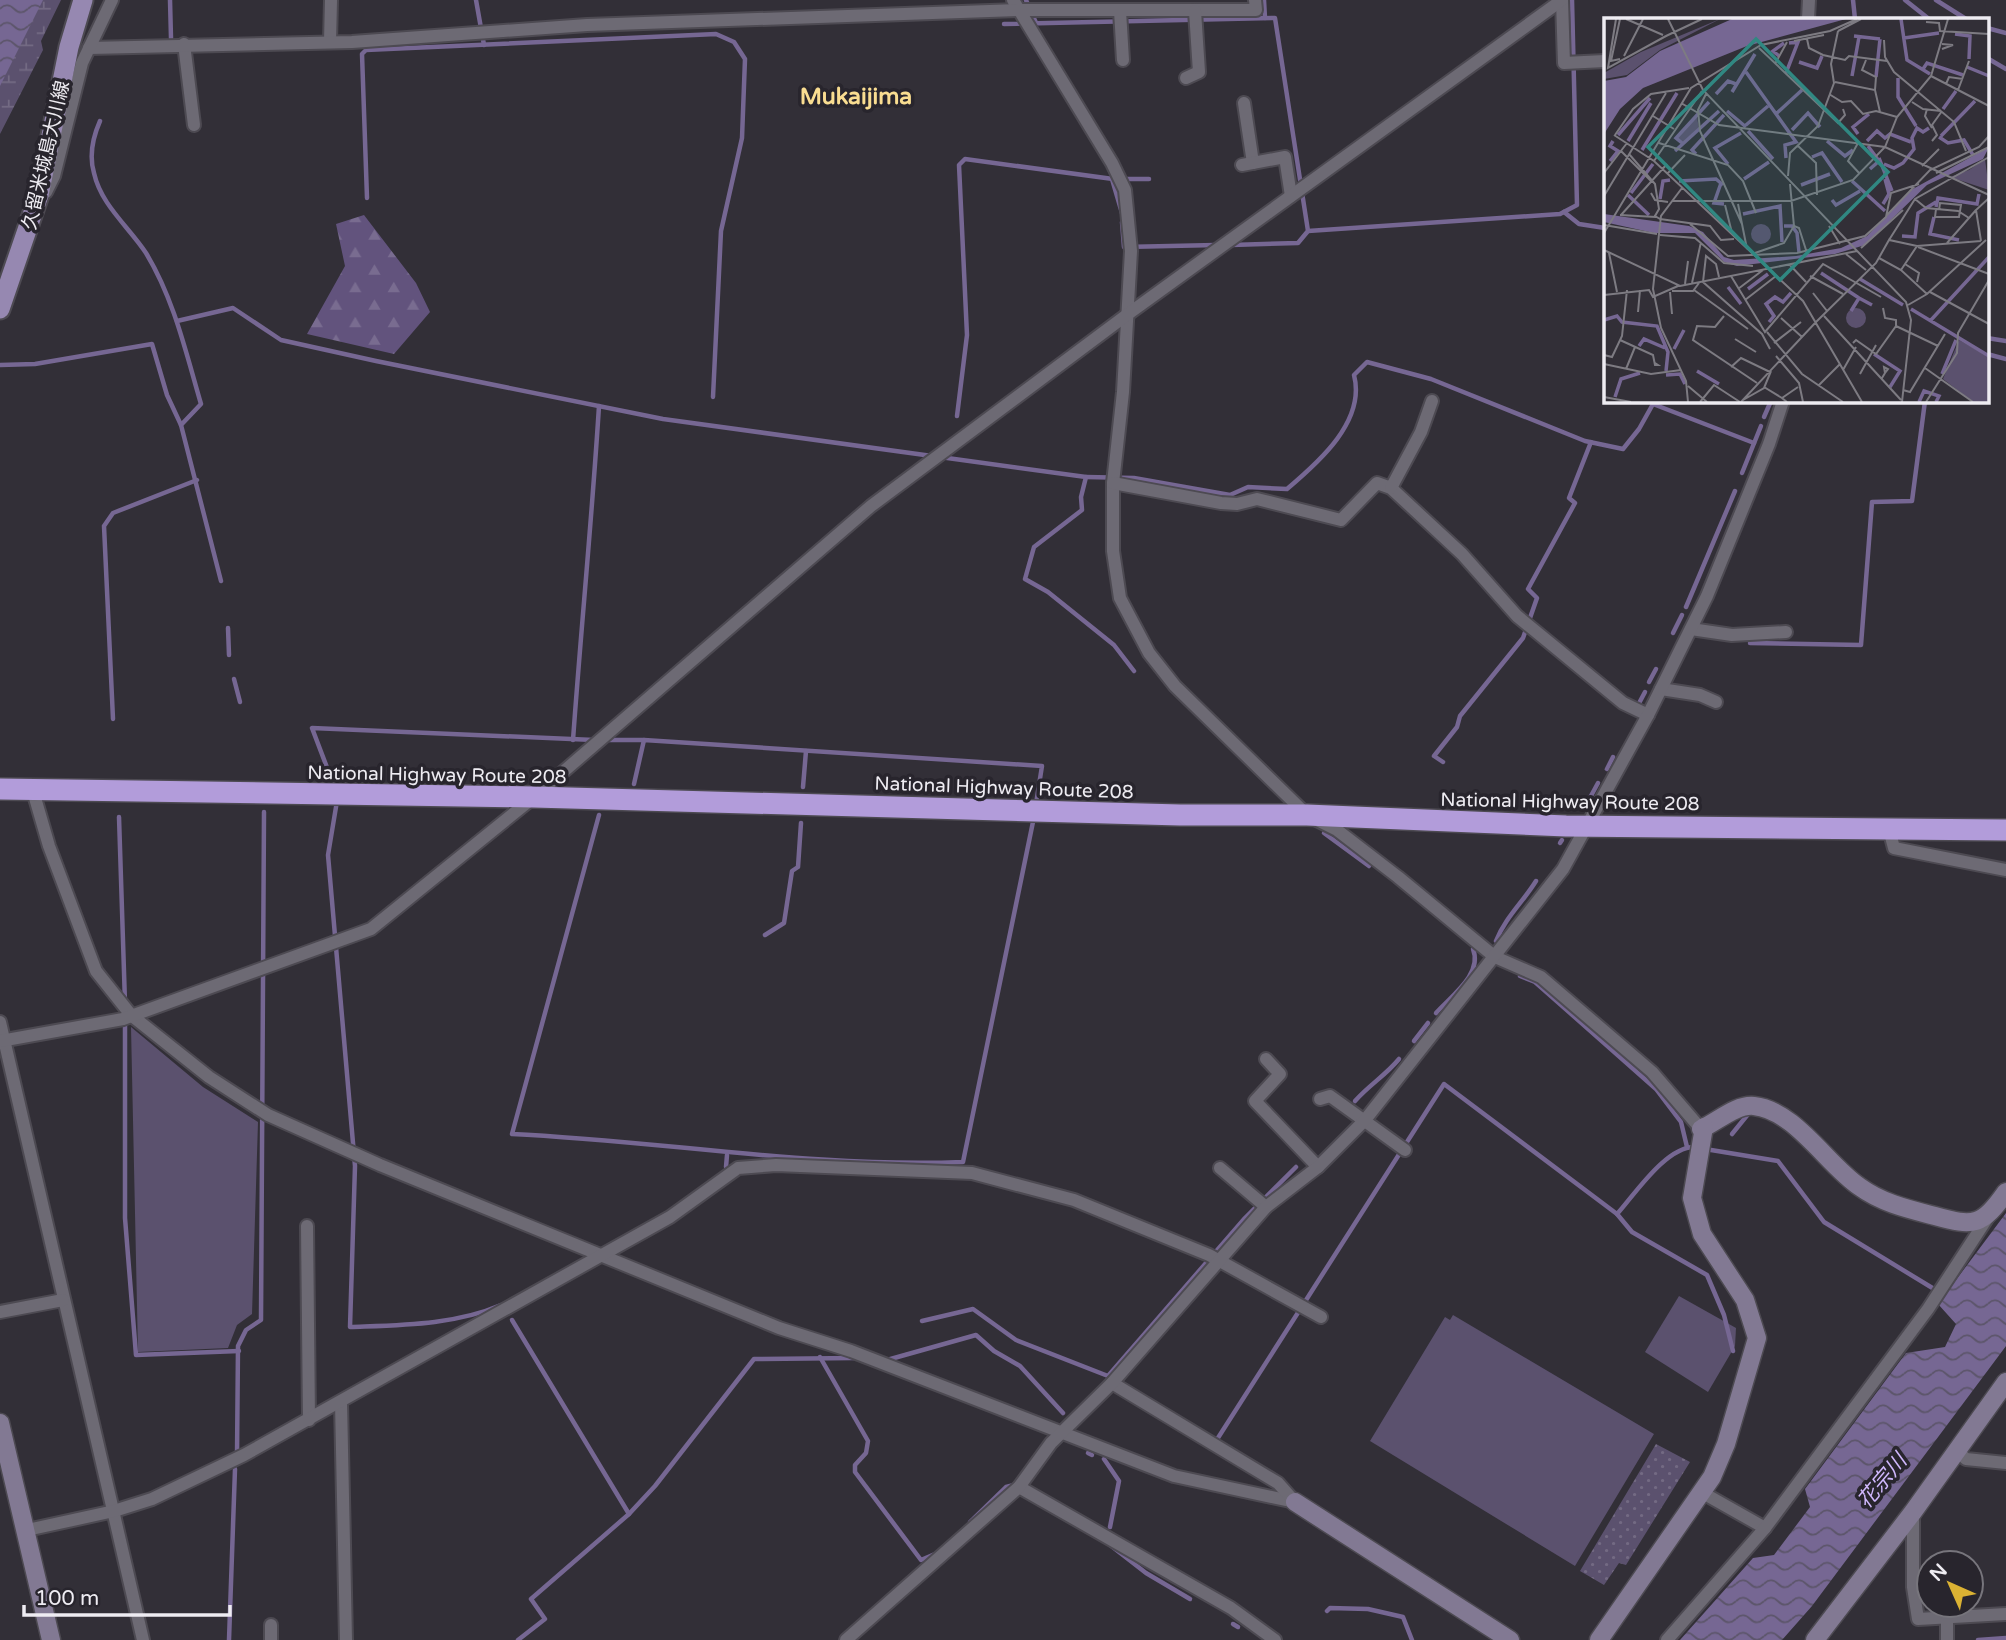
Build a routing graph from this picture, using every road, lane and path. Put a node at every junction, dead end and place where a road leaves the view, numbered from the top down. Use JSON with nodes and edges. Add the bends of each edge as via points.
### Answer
{"nodes":[{"id":1,"x":112,"y":0,"type":"edge"},
{"id":2,"x":331,"y":0,"type":"edge"},
{"id":3,"x":1255,"y":0,"type":"edge"},
{"id":4,"x":1562,"y":0,"type":"edge"},
{"id":5,"x":1809,"y":0,"type":"edge"},
{"id":6,"x":85,"y":2,"type":"edge"},
{"id":7,"x":1120,"y":11,"type":"junction"},
{"id":8,"x":1024,"y":13,"type":"edge"},
{"id":9,"x":1195,"y":17,"type":"junction"},
{"id":10,"x":1808,"y":18,"type":"edge"},
{"id":11,"x":330,"y":42,"type":"junction"},
{"id":12,"x":184,"y":44,"type":"junction"},
{"id":13,"x":89,"y":48,"type":"junction"},
{"id":14,"x":1123,"y":60,"type":"dead end"},
{"id":15,"x":1604,"y":61,"type":"edge"},
{"id":16,"x":1186,"y":78,"type":"dead end"},
{"id":17,"x":1244,"y":103,"type":"dead end"},
{"id":18,"x":194,"y":125,"type":"dead end"},
{"id":19,"x":1299,"y":190,"type":"junction"},
{"id":20,"x":39,"y":195,"type":"junction"},
{"id":21,"x":0,"y":309,"type":"edge"},
{"id":22,"x":1128,"y":314,"type":"junction"},
{"id":23,"x":1432,"y":401,"type":"dead end"},
{"id":24,"x":1783,"y":402,"type":"edge"},
{"id":25,"x":1114,"y":478,"type":"junction"},
{"id":26,"x":1391,"y":488,"type":"junction"},
{"id":27,"x":1691,"y":629,"type":"junction"},
{"id":28,"x":1786,"y":632,"type":"dead end"},
{"id":29,"x":1661,"y":689,"type":"junction"},
{"id":30,"x":1716,"y":702,"type":"dead end"},
{"id":31,"x":1648,"y":715,"type":"junction"},
{"id":32,"x":0,"y":789,"type":"edge"},
{"id":33,"x":33,"y":792,"type":"junction"},
{"id":34,"x":534,"y":797,"type":"junction"},
{"id":35,"x":1307,"y":815,"type":"junction"},
{"id":36,"x":1586,"y":827,"type":"junction"},
{"id":37,"x":1889,"y":829,"type":"junction"},
{"id":38,"x":2006,"y":830,"type":"edge"},
{"id":39,"x":2006,"y":870,"type":"edge"},
{"id":40,"x":1494,"y":957,"type":"junction"},
{"id":41,"x":131,"y":1015,"type":"junction"},
{"id":42,"x":0,"y":1022,"type":"edge"},
{"id":43,"x":1,"y":1041,"type":"edge"},
{"id":44,"x":1266,"y":1059,"type":"dead end"},
{"id":45,"x":1320,"y":1099,"type":"dead end"},
{"id":46,"x":1364,"y":1120,"type":"junction"},
{"id":47,"x":1702,"y":1128,"type":"junction"},
{"id":48,"x":1402,"y":1147,"type":"dead end"},
{"id":49,"x":1318,"y":1167,"type":"junction"},
{"id":50,"x":1220,"y":1168,"type":"dead end"},
{"id":51,"x":2006,"y":1192,"type":"edge"},
{"id":52,"x":1261,"y":1203,"type":"junction"},
{"id":53,"x":1988,"y":1217,"type":"junction"},
{"id":54,"x":307,"y":1226,"type":"dead end"},
{"id":55,"x":604,"y":1256,"type":"junction"},
{"id":56,"x":1213,"y":1258,"type":"junction"},
{"id":57,"x":63,"y":1300,"type":"junction"},
{"id":58,"x":0,"y":1312,"type":"edge"},
{"id":59,"x":1321,"y":1317,"type":"dead end"},
{"id":60,"x":2006,"y":1382,"type":"edge"},
{"id":61,"x":1112,"y":1383,"type":"junction"},
{"id":62,"x":341,"y":1402,"type":"junction"},
{"id":63,"x":309,"y":1420,"type":"junction"},
{"id":64,"x":0,"y":1423,"type":"edge"},
{"id":65,"x":1061,"y":1431,"type":"junction"},
{"id":66,"x":1957,"y":1451,"type":"junction"},
{"id":67,"x":2006,"y":1463,"type":"edge"},
{"id":68,"x":1019,"y":1487,"type":"junction"},
{"id":69,"x":1703,"y":1493,"type":"junction"},
{"id":70,"x":1295,"y":1502,"type":"junction"},
{"id":71,"x":114,"y":1511,"type":"junction"},
{"id":72,"x":1913,"y":1512,"type":"junction"},
{"id":73,"x":1765,"y":1528,"type":"junction"},
{"id":74,"x":27,"y":1530,"type":"junction"},
{"id":75,"x":1915,"y":1600,"type":"edge"},
{"id":76,"x":2006,"y":1615,"type":"edge"},
{"id":77,"x":1985,"y":1616,"type":"edge"},
{"id":78,"x":1947,"y":1619,"type":"edge"},
{"id":79,"x":271,"y":1625,"type":"dead end"},
{"id":80,"x":51,"y":1640,"type":"edge"},
{"id":81,"x":144,"y":1640,"type":"edge"},
{"id":82,"x":271,"y":1640,"type":"edge"},
{"id":83,"x":346,"y":1640,"type":"edge"},
{"id":84,"x":846,"y":1640,"type":"edge"},
{"id":85,"x":1275,"y":1640,"type":"edge"},
{"id":86,"x":1510,"y":1640,"type":"edge"},
{"id":87,"x":1599,"y":1640,"type":"edge"},
{"id":88,"x":1667,"y":1640,"type":"edge"},
{"id":89,"x":1815,"y":1640,"type":"edge"},
{"id":90,"x":1947,"y":1640,"type":"edge"}],
"edges":[{"from":1,"to":13,"type":"street"},
{"from":2,"to":11,"type":"street"},
{"from":3,"to":9,"type":"street","via":[[1256,10]]},
{"from":4,"to":15,"type":"street","via":[[1564,63]]},
{"from":4,"to":19,"type":"street"},
{"from":5,"to":10,"type":"street"},
{"from":6,"to":20,"type":"main road","name":"久留米城島大川線","via":[[69,47]]},
{"from":7,"to":8,"type":"street"},
{"from":7,"to":9,"type":"street"},
{"from":7,"to":14,"type":"street"},
{"from":8,"to":11,"type":"street","via":[[585,19]]},
{"from":8,"to":22,"type":"street","via":[[1125,190],[1131,247]]},
{"from":9,"to":16,"type":"street","via":[[1199,72]]},
{"from":11,"to":12,"type":"street"},
{"from":12,"to":13,"type":"street"},
{"from":12,"to":18,"type":"street"},
{"from":13,"to":20,"type":"street","via":[[54,176],[46,192]]},
{"from":17,"to":19,"type":"street","via":[[1247,164],[1285,157]]},
{"from":19,"to":22,"type":"street"},
{"from":20,"to":21,"type":"main road","name":"久留米城島大川線"},
{"from":22,"to":25,"type":"street"},
{"from":22,"to":34,"type":"street","via":[[867,509]]},
{"from":23,"to":26,"type":"street"},
{"from":24,"to":27,"type":"street"},
{"from":25,"to":26,"type":"street","via":[[1221,503],[1257,499],[1341,520],[1377,483]]},
{"from":25,"to":35,"type":"street","via":[[1111,530],[1120,597],[1149,653],[1175,686]]},
{"from":26,"to":31,"type":"street","via":[[1462,554],[1517,616],[1603,688]]},
{"from":27,"to":28,"type":"street","via":[[1732,635]]},
{"from":27,"to":29,"type":"street"},
{"from":29,"to":30,"type":"street"},
{"from":29,"to":31,"type":"street"},
{"from":31,"to":36,"type":"street"},
{"from":32,"to":33,"type":"highway","name":"National Highway Route 208"},
{"from":33,"to":34,"type":"highway","name":"National Highway Route 208"},
{"from":33,"to":41,"type":"street","via":[[96,971]]},
{"from":34,"to":35,"type":"highway","name":"National Highway Route 208"},
{"from":34,"to":41,"type":"street","via":[[371,929]]},
{"from":35,"to":36,"type":"highway","name":"National Highway Route 208"},
{"from":35,"to":40,"type":"street","via":[[1337,830]]},
{"from":36,"to":37,"type":"highway","name":"National Highway Route 208"},
{"from":36,"to":40,"type":"street","via":[[1563,869]]},
{"from":37,"to":38,"type":"highway","name":"National Highway Route 208"},
{"from":37,"to":39,"type":"street","via":[[1894,848]]},
{"from":40,"to":46,"type":"street"},
{"from":40,"to":47,"type":"street","via":[[1541,977],[1652,1072]]},
{"from":41,"to":43,"type":"street"},
{"from":41,"to":55,"type":"street","via":[[209,1077],[268,1115]]},
{"from":42,"to":43,"type":"street"},
{"from":43,"to":57,"type":"street"},
{"from":44,"to":49,"type":"street","via":[[1280,1074],[1255,1101]]},
{"from":45,"to":46,"type":"street","via":[[1330,1096]]},
{"from":46,"to":48,"type":"street"},
{"from":46,"to":49,"type":"street"},
{"from":47,"to":53,"type":"street","via":[[1741,1107],[1755,1106],[1789,1123],[1859,1187],[1895,1206],[1965,1224]]},
{"from":47,"to":69,"type":"street","via":[[1692,1198],[1702,1234],[1745,1300],[1756,1338],[1726,1444]]},
{"from":49,"to":52,"type":"street"},
{"from":50,"to":52,"type":"street"},
{"from":51,"to":53,"type":"street"},
{"from":52,"to":56,"type":"street"},
{"from":53,"to":73,"type":"street","via":[[1938,1293]]},
{"from":54,"to":63,"type":"street"},
{"from":55,"to":56,"type":"street","via":[[670,1217],[738,1168],[776,1165],[972,1173],[1074,1200]]},
{"from":55,"to":62,"type":"street"},
{"from":55,"to":65,"type":"street","via":[[779,1328]]},
{"from":56,"to":59,"type":"street"},
{"from":56,"to":61,"type":"street"},
{"from":57,"to":58,"type":"street"},
{"from":57,"to":71,"type":"street"},
{"from":60,"to":66,"type":"street"},
{"from":61,"to":65,"type":"street"},
{"from":61,"to":70,"type":"street","via":[[1278,1483]]},
{"from":62,"to":63,"type":"street"},
{"from":62,"to":83,"type":"street"},
{"from":63,"to":71,"type":"street","via":[[152,1499]]},
{"from":64,"to":74,"type":"street"},
{"from":65,"to":68,"type":"street"},
{"from":65,"to":70,"type":"street","via":[[1174,1476]]},
{"from":66,"to":67,"type":"street","via":[[1966,1459]]},
{"from":66,"to":72,"type":"street"},
{"from":68,"to":84,"type":"street"},
{"from":68,"to":85,"type":"street","via":[[1221,1603]]},
{"from":69,"to":73,"type":"street"},
{"from":69,"to":87,"type":"street"},
{"from":70,"to":86,"type":"street"},
{"from":71,"to":74,"type":"street"},
{"from":71,"to":81,"type":"street"},
{"from":72,"to":75,"type":"street"},
{"from":72,"to":89,"type":"street"},
{"from":73,"to":88,"type":"street"},
{"from":74,"to":80,"type":"street"},
{"from":76,"to":77,"type":"street"},
{"from":78,"to":90,"type":"street"},
{"from":79,"to":82,"type":"street"}]}
